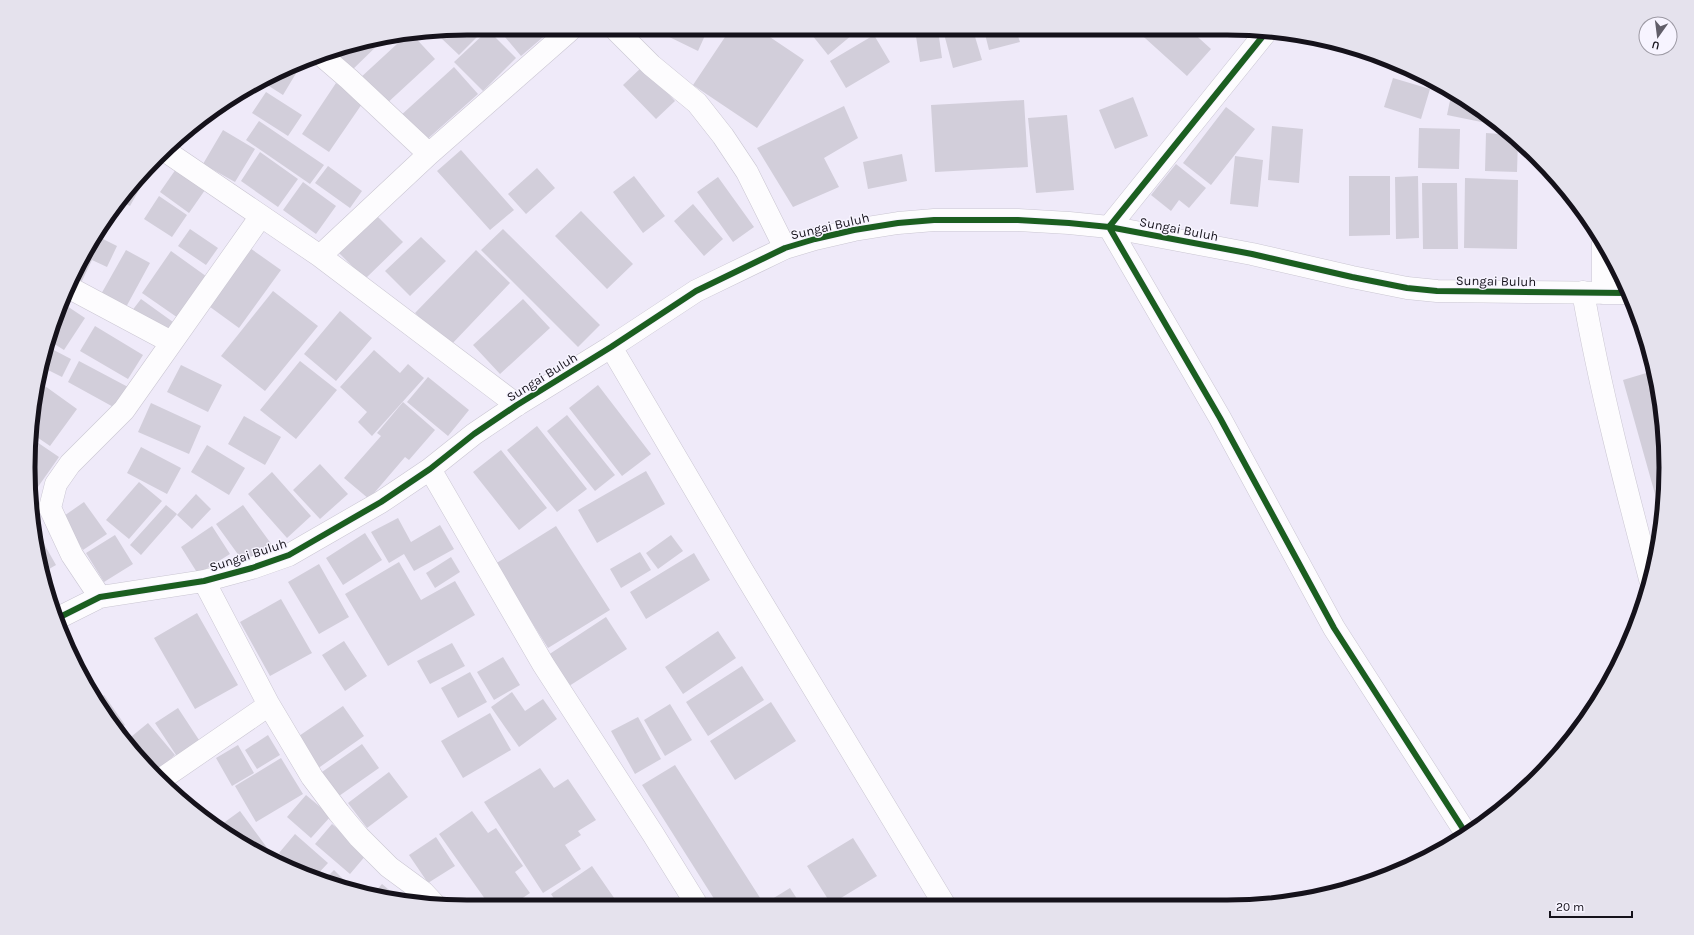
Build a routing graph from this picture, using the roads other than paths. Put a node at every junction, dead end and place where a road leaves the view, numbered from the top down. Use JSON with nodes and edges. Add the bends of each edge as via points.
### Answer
{"nodes":[{"id":1,"x":564,"y":35,"type":"edge"},
{"id":2,"x":621,"y":35,"type":"edge"},
{"id":3,"x":1262,"y":37,"type":"edge"},
{"id":4,"x":326,"y":59,"type":"edge"},
{"id":5,"x":170,"y":154,"type":"edge"},
{"id":6,"x":429,"y":154,"type":"junction"},
{"id":7,"x":261,"y":216,"type":"junction"},
{"id":8,"x":1109,"y":227,"type":"junction"},
{"id":9,"x":785,"y":248,"type":"junction"},
{"id":10,"x":1601,"y":252,"type":"edge"},
{"id":11,"x":320,"y":256,"type":"junction"},
{"id":12,"x":74,"y":290,"type":"edge"},
{"id":13,"x":1593,"y":293,"type":"junction"},
{"id":14,"x":1622,"y":293,"type":"edge"},
{"id":15,"x":171,"y":342,"type":"junction"},
{"id":16,"x":611,"y":347,"type":"junction"},
{"id":17,"x":517,"y":405,"type":"junction"},
{"id":18,"x":430,"y":469,"type":"junction"},
{"id":19,"x":1647,"y":568,"type":"edge"},
{"id":20,"x":204,"y":581,"type":"junction"},
{"id":21,"x":100,"y":597,"type":"junction"},
{"id":22,"x":62,"y":616,"type":"edge"},
{"id":23,"x":269,"y":705,"type":"junction"},
{"id":24,"x":165,"y":776,"type":"edge"},
{"id":25,"x":1463,"y":829,"type":"edge"},
{"id":26,"x":428,"y":898,"type":"edge"},
{"id":27,"x":694,"y":900,"type":"edge"},
{"id":28,"x":942,"y":900,"type":"edge"}],
"edges":[{"from":1,"to":6,"type":"street"},
{"from":2,"to":9,"type":"street","via":[[650,65],[697,103],[723,136],[747,172]]},
{"from":3,"to":8,"type":"street"},
{"from":4,"to":6,"type":"street"},
{"from":5,"to":7,"type":"street"},
{"from":6,"to":11,"type":"street"},
{"from":7,"to":11,"type":"street"},
{"from":7,"to":15,"type":"street"},
{"from":8,"to":9,"type":"street","name":"Sungai Buluh","via":[[1018,220],[934,220],[854,230]]},
{"from":8,"to":13,"type":"street","name":"Sungai Buluh","via":[[1252,254],[1407,288],[1467,293]]},
{"from":8,"to":25,"type":"street","via":[[1220,418],[1334,628]]},
{"from":9,"to":16,"type":"street","name":"Sungai Buluh","via":[[696,291]]},
{"from":10,"to":13,"type":"street"},
{"from":11,"to":17,"type":"street"},
{"from":12,"to":15,"type":"street"},
{"from":13,"to":14,"type":"street","name":"Sungai Buluh"},
{"from":13,"to":19,"type":"street","via":[[1596,362]]},
{"from":15,"to":21,"type":"street","via":[[124,410],[70,464],[56,484],[50,508],[72,555]]},
{"from":16,"to":17,"type":"street","name":"Sungai Buluh"},
{"from":16,"to":28,"type":"street"},
{"from":17,"to":18,"type":"street","name":"Sungai Buluh","via":[[474,434]]},
{"from":18,"to":20,"type":"street","name":"Sungai Buluh","via":[[381,502],[289,555]]},
{"from":18,"to":27,"type":"street","via":[[543,664]]},
{"from":20,"to":21,"type":"street","name":"Sungai Buluh"},
{"from":20,"to":23,"type":"street"},
{"from":21,"to":22,"type":"street","name":"Sungai Buluh"},
{"from":23,"to":24,"type":"street"},
{"from":23,"to":26,"type":"street","via":[[312,777],[338,813],[389,867]]}]}
